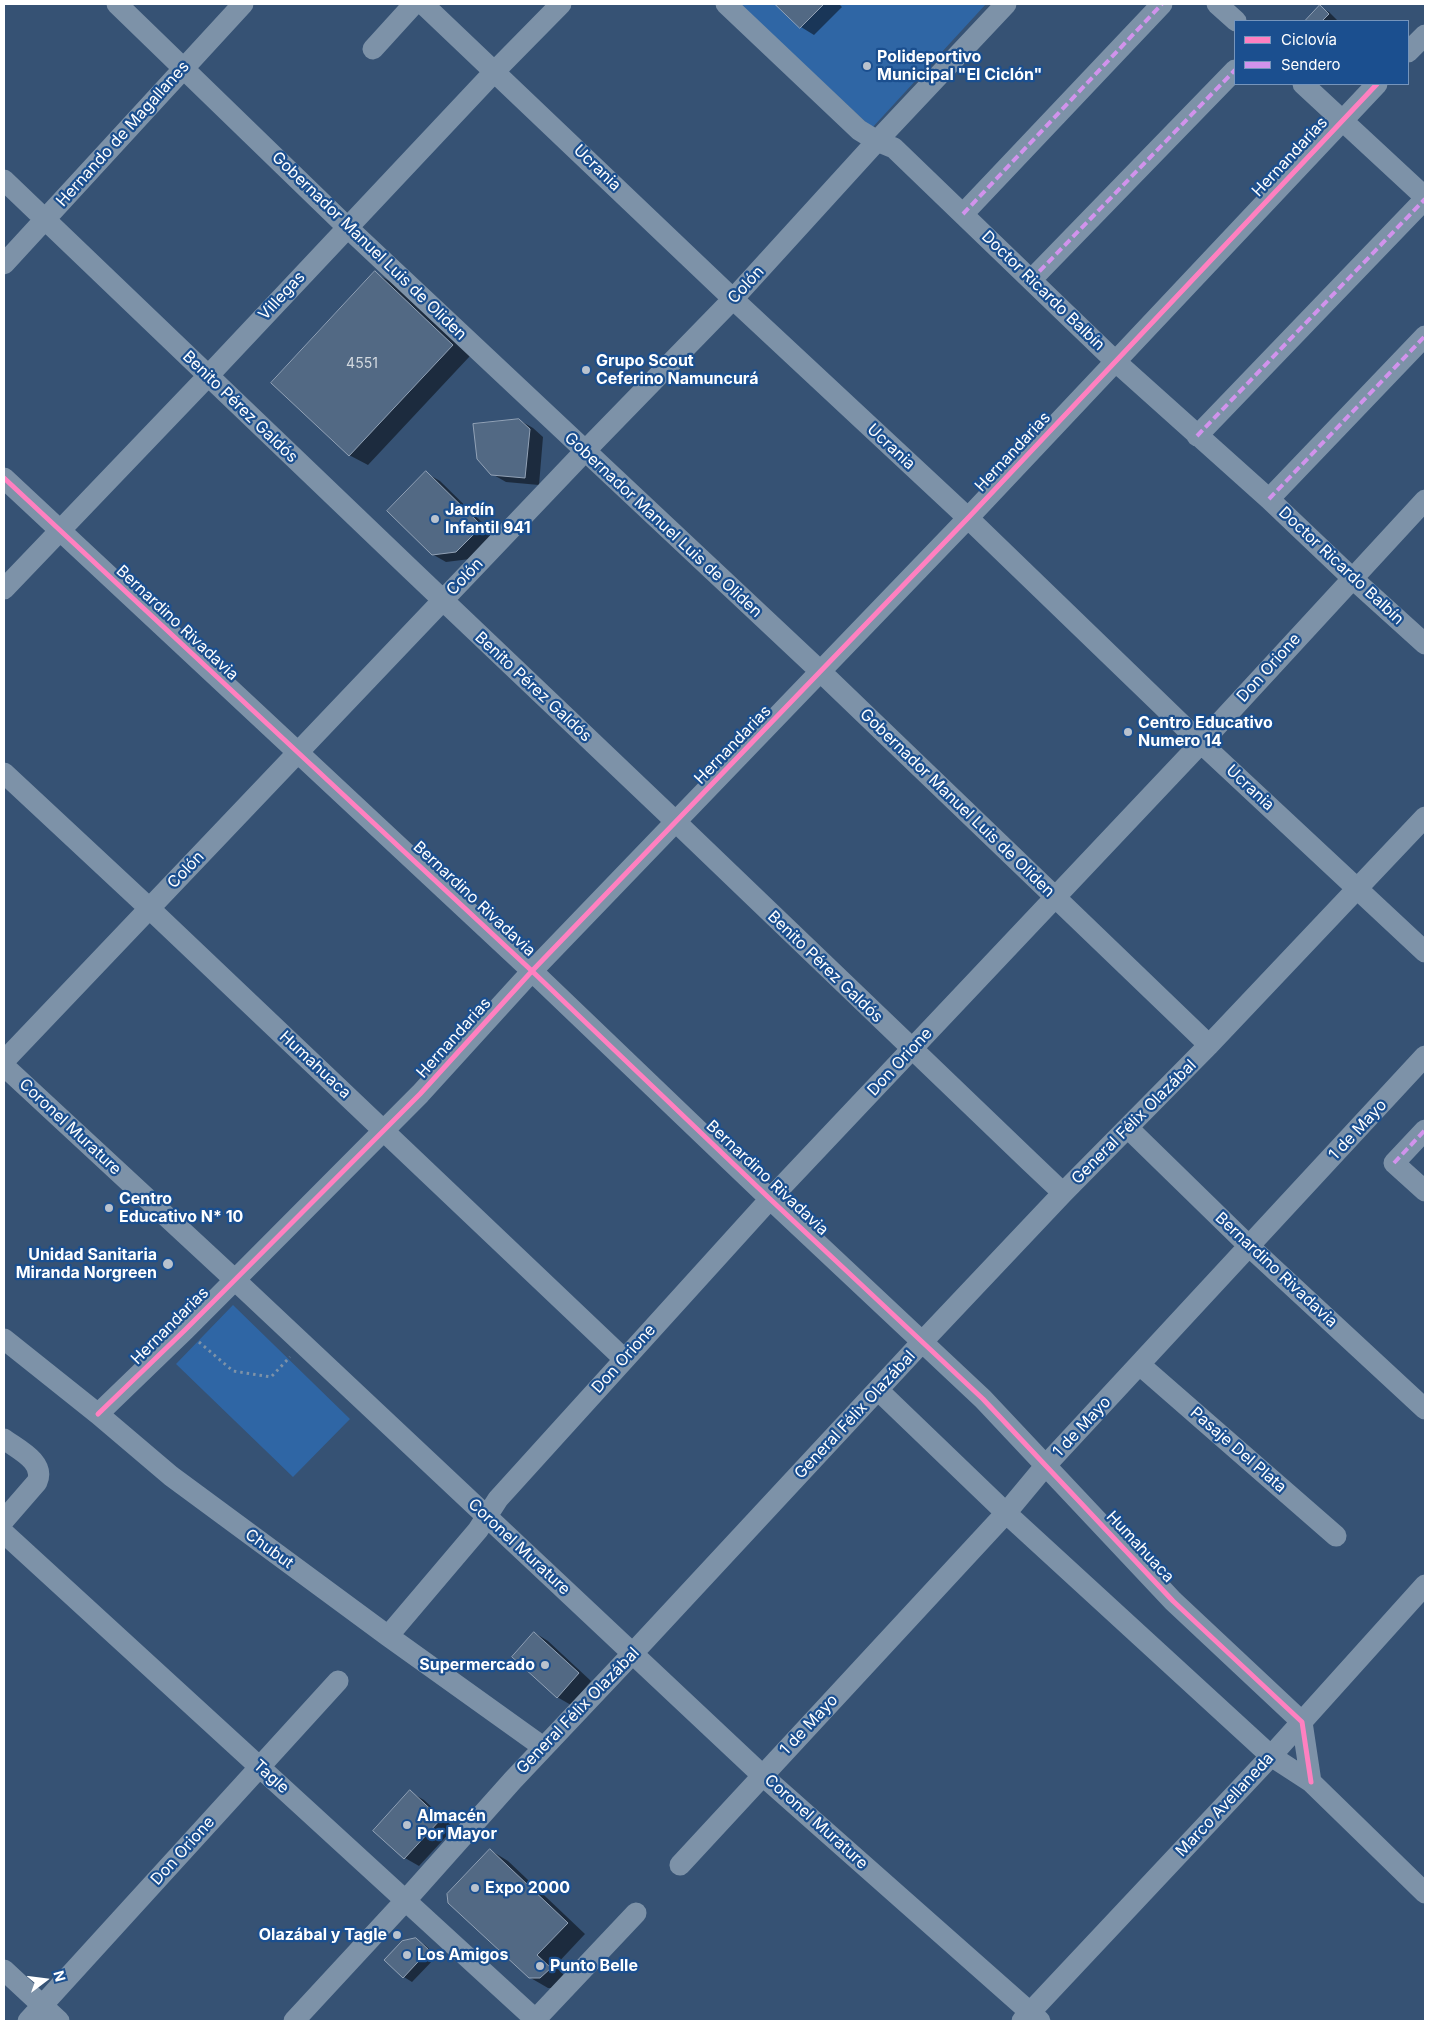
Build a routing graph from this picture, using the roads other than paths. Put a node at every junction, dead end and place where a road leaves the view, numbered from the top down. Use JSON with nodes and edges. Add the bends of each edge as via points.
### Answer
{"nodes":[{"id":1,"x":117,"y":4,"type":"edge"},
{"id":2,"x":243,"y":4,"type":"edge"},
{"id":3,"x":414,"y":4,"type":"edge"},
{"id":4,"x":423,"y":4,"type":"edge"},
{"id":5,"x":561,"y":4,"type":"edge"},
{"id":6,"x":726,"y":4,"type":"edge"},
{"id":7,"x":1006,"y":4,"type":"edge"},
{"id":8,"x":1162,"y":4,"type":"edge"},
{"id":9,"x":1217,"y":4,"type":"edge"},
{"id":10,"x":1235,"y":20,"type":"edge"},
{"id":11,"x":1425,"y":34,"type":"edge"},
{"id":12,"x":373,"y":49,"type":"dead end"},
{"id":13,"x":1409,"y":51,"type":"edge"},
{"id":14,"x":183,"y":67,"type":"junction"},
{"id":15,"x":495,"y":71,"type":"junction"},
{"id":16,"x":1234,"y":71,"type":"edge"},
{"id":17,"x":1304,"y":85,"type":"edge"},
{"id":18,"x":1376,"y":85,"type":"edge"},
{"id":19,"x":1341,"y":120,"type":"junction"},
{"id":20,"x":877,"y":141,"type":"junction"},
{"id":21,"x":4,"y":180,"type":"edge"},
{"id":22,"x":1425,"y":198,"type":"edge"},
{"id":23,"x":963,"y":214,"type":"junction"},
{"id":24,"x":45,"y":219,"type":"junction"},
{"id":25,"x":347,"y":227,"type":"junction"},
{"id":26,"x":4,"y":264,"type":"edge"},
{"id":27,"x":1031,"y":280,"type":"junction"},
{"id":28,"x":733,"y":299,"type":"junction"},
{"id":29,"x":1425,"y":336,"type":"edge"},
{"id":30,"x":1115,"y":361,"type":"junction"},
{"id":31,"x":208,"y":376,"type":"junction"},
{"id":32,"x":1197,"y":436,"type":"junction"},
{"id":33,"x":585,"y":452,"type":"junction"},
{"id":34,"x":4,"y":478,"type":"edge"},
{"id":35,"x":1269,"y":499,"type":"junction"},
{"id":36,"x":1425,"y":500,"type":"edge"},
{"id":37,"x":968,"y":518,"type":"junction"},
{"id":38,"x":59,"y":531,"type":"junction"},
{"id":39,"x":1352,"y":578,"type":"junction"},
{"id":40,"x":4,"y":589,"type":"edge"},
{"id":41,"x":442,"y":601,"type":"junction"},
{"id":42,"x":1425,"y":644,"type":"edge"},
{"id":43,"x":820,"y":671,"type":"junction"},
{"id":44,"x":1201,"y":743,"type":"junction"},
{"id":45,"x":298,"y":752,"type":"junction"},
{"id":46,"x":4,"y":773,"type":"edge"},
{"id":47,"x":1425,"y":817,"type":"edge"},
{"id":48,"x":676,"y":823,"type":"junction"},
{"id":49,"x":1359,"y":889,"type":"junction"},
{"id":50,"x":1055,"y":897,"type":"junction"},
{"id":51,"x":149,"y":908,"type":"junction"},
{"id":52,"x":1425,"y":952,"type":"edge"},
{"id":53,"x":532,"y":971,"type":"junction"},
{"id":54,"x":1209,"y":1045,"type":"junction"},
{"id":55,"x":911,"y":1050,"type":"junction"},
{"id":56,"x":1425,"y":1056,"type":"edge"},
{"id":57,"x":4,"y":1061,"type":"edge"},
{"id":58,"x":4,"y":1066,"type":"edge"},
{"id":59,"x":1128,"y":1128,"type":"junction"},
{"id":60,"x":1425,"y":1130,"type":"edge"},
{"id":61,"x":384,"y":1131,"type":"junction"},
{"id":62,"x":1425,"y":1191,"type":"edge"},
{"id":63,"x":1063,"y":1193,"type":"junction"},
{"id":64,"x":770,"y":1199,"type":"junction"},
{"id":65,"x":1250,"y":1247,"type":"junction"},
{"id":66,"x":235,"y":1280,"type":"junction"},
{"id":67,"x":4,"y":1339,"type":"edge"},
{"id":68,"x":923,"y":1341,"type":"junction"},
{"id":69,"x":624,"y":1359,"type":"junction"},
{"id":70,"x":1140,"y":1365,"type":"junction"},
{"id":71,"x":878,"y":1390,"type":"junction"},
{"id":72,"x":1425,"y":1409,"type":"edge"},
{"id":73,"x":98,"y":1414,"type":"junction"},
{"id":74,"x":4,"y":1439,"type":"edge"},
{"id":75,"x":1046,"y":1465,"type":"junction"},
{"id":76,"x":1006,"y":1513,"type":"junction"},
{"id":77,"x":486,"y":1516,"type":"junction"},
{"id":78,"x":4,"y":1520,"type":"edge"},
{"id":79,"x":4,"y":1533,"type":"edge"},
{"id":80,"x":1336,"y":1536,"type":"dead end"},
{"id":81,"x":1425,"y":1585,"type":"edge"},
{"id":82,"x":388,"y":1636,"type":"junction"},
{"id":83,"x":633,"y":1653,"type":"junction"},
{"id":84,"x":338,"y":1681,"type":"dead end"},
{"id":85,"x":1302,"y":1722,"type":"junction"},
{"id":86,"x":543,"y":1747,"type":"junction"},
{"id":87,"x":1271,"y":1756,"type":"junction"},
{"id":88,"x":260,"y":1767,"type":"junction"},
{"id":89,"x":763,"y":1776,"type":"junction"},
{"id":90,"x":1311,"y":1782,"type":"junction"},
{"id":91,"x":680,"y":1865,"type":"dead end"},
{"id":92,"x":1425,"y":1894,"type":"edge"},
{"id":93,"x":406,"y":1900,"type":"junction"},
{"id":94,"x":636,"y":1912,"type":"dead end"},
{"id":95,"x":4,"y":1970,"type":"edge"},
{"id":96,"x":36,"y":2014,"type":"edge"},
{"id":97,"x":1031,"y":2018,"type":"edge"},
{"id":98,"x":59,"y":2021,"type":"edge"},
{"id":99,"x":294,"y":2021,"type":"edge"},
{"id":100,"x":536,"y":2021,"type":"edge"}],
"edges":[{"from":1,"to":14,"type":"street","name":"Gobernador Manuel Luis de Oliden"},
{"from":2,"to":14,"type":"street","name":"Hernando de Magallanes"},
{"from":3,"to":12,"type":"street"},
{"from":4,"to":15,"type":"street","name":"Ucrania"},
{"from":5,"to":15,"type":"street","name":"Villegas"},
{"from":6,"to":20,"type":"street","name":"Doctor Ricardo Balbín","via":[[859,130]]},
{"from":7,"to":20,"type":"street","name":"Colón"},
{"from":8,"to":23,"type":"street"},
{"from":9,"to":10,"type":"street"},
{"from":11,"to":13,"type":"street"},
{"from":14,"to":24,"type":"street","name":"Hernando de Magallanes"},
{"from":14,"to":25,"type":"street","name":"Gobernador Manuel Luis de Oliden"},
{"from":15,"to":25,"type":"street","name":"Villegas"},
{"from":15,"to":28,"type":"street","name":"Ucrania"},
{"from":16,"to":27,"type":"street"},
{"from":17,"to":19,"type":"street"},
{"from":18,"to":19,"type":"street","name":"Hernandarias"},
{"from":19,"to":22,"type":"street"},
{"from":19,"to":30,"type":"street","name":"Hernandarias"},
{"from":20,"to":23,"type":"street","name":"Doctor Ricardo Balbín","via":[[894,148]]},
{"from":20,"to":28,"type":"street","name":"Colón"},
{"from":21,"to":24,"type":"street","name":"Benito Pérez Galdós"},
{"from":22,"to":32,"type":"street"},
{"from":23,"to":27,"type":"street","name":"Doctor Ricardo Balbín"},
{"from":24,"to":26,"type":"street","name":"Hernando de Magallanes"},
{"from":24,"to":31,"type":"street","name":"Benito Pérez Galdós"},
{"from":25,"to":31,"type":"street","name":"Villegas"},
{"from":25,"to":33,"type":"street","name":"Gobernador Manuel Luis de Oliden"},
{"from":27,"to":30,"type":"street","name":"Doctor Ricardo Balbín"},
{"from":28,"to":33,"type":"street","name":"Colón"},
{"from":28,"to":37,"type":"street","name":"Ucrania"},
{"from":29,"to":35,"type":"street"},
{"from":30,"to":32,"type":"street","name":"Doctor Ricardo Balbín"},
{"from":30,"to":37,"type":"street","name":"Hernandarias"},
{"from":31,"to":38,"type":"street","name":"Villegas"},
{"from":31,"to":41,"type":"street","name":"Benito Pérez Galdós"},
{"from":32,"to":35,"type":"street","name":"Doctor Ricardo Balbín"},
{"from":33,"to":41,"type":"street","name":"Colón"},
{"from":33,"to":43,"type":"street","name":"Gobernador Manuel Luis de Oliden"},
{"from":34,"to":38,"type":"street","name":"Bernardino Rivadavia"},
{"from":35,"to":39,"type":"street","name":"Doctor Ricardo Balbín"},
{"from":36,"to":39,"type":"street","name":"Don Orione"},
{"from":37,"to":43,"type":"street","name":"Hernandarias"},
{"from":37,"to":44,"type":"street","name":"Ucrania"},
{"from":38,"to":40,"type":"street","name":"Villegas"},
{"from":38,"to":45,"type":"street","name":"Bernardino Rivadavia"},
{"from":39,"to":42,"type":"street","name":"Doctor Ricardo Balbín"},
{"from":39,"to":44,"type":"street","name":"Don Orione"},
{"from":41,"to":45,"type":"street","name":"Colón"},
{"from":41,"to":48,"type":"street","name":"Benito Pérez Galdós"},
{"from":43,"to":48,"type":"street","name":"Hernandarias"},
{"from":43,"to":50,"type":"street","name":"Gobernador Manuel Luis de Oliden"},
{"from":44,"to":49,"type":"street","name":"Ucrania"},
{"from":44,"to":50,"type":"street","name":"Don Orione"},
{"from":45,"to":51,"type":"street","name":"Colón"},
{"from":45,"to":53,"type":"street","name":"Bernardino Rivadavia"},
{"from":46,"to":51,"type":"street","name":"Humahuaca"},
{"from":47,"to":49,"type":"street","name":"General Félix Olazábal"},
{"from":48,"to":53,"type":"street","name":"Hernandarias"},
{"from":48,"to":55,"type":"street","name":"Benito Pérez Galdós"},
{"from":49,"to":52,"type":"street"},
{"from":49,"to":54,"type":"street","name":"General Félix Olazábal"},
{"from":50,"to":54,"type":"street","name":"Gobernador Manuel Luis de Oliden"},
{"from":50,"to":55,"type":"street","name":"Don Orione"},
{"from":51,"to":57,"type":"street","name":"Colón"},
{"from":51,"to":61,"type":"street","name":"Humahuaca"},
{"from":53,"to":61,"type":"street","name":"Hernandarias"},
{"from":53,"to":64,"type":"street","name":"Bernardino Rivadavia"},
{"from":54,"to":59,"type":"street","name":"General Félix Olazábal"},
{"from":55,"to":63,"type":"street","name":"Benito Pérez Galdós"},
{"from":55,"to":64,"type":"street","name":"Don Orione"},
{"from":56,"to":65,"type":"street","name":"1 de Mayo"},
{"from":58,"to":66,"type":"street","name":"Coronel Murature"},
{"from":59,"to":63,"type":"street","name":"General Félix Olazábal"},
{"from":59,"to":65,"type":"street","name":"Bernardino Rivadavia"},
{"from":60,"to":62,"type":"street","via":[[1394,1163]]},
{"from":61,"to":66,"type":"street","name":"Hernandarias"},
{"from":61,"to":69,"type":"street","name":"Humahuaca"},
{"from":63,"to":68,"type":"street","name":"General Félix Olazábal"},
{"from":64,"to":68,"type":"street","name":"Bernardino Rivadavia"},
{"from":64,"to":69,"type":"street","name":"Don Orione"},
{"from":65,"to":70,"type":"street","name":"1 de Mayo"},
{"from":65,"to":72,"type":"street","name":"Bernardino Rivadavia"},
{"from":66,"to":73,"type":"street","name":"Hernandarias"},
{"from":66,"to":77,"type":"street","name":"Coronel Murature"},
{"from":67,"to":73,"type":"street","name":"Chubut"},
{"from":68,"to":71,"type":"street","name":"General Félix Olazábal"},
{"from":68,"to":75,"type":"street","name":"Humahuaca"},
{"from":69,"to":77,"type":"street","name":"Don Orione"},
{"from":70,"to":75,"type":"street","name":"1 de Mayo"},
{"from":70,"to":80,"type":"street","name":"Pasaje Del Plata"},
{"from":71,"to":76,"type":"street"},
{"from":71,"to":83,"type":"street","name":"General Félix Olazábal"},
{"from":73,"to":82,"type":"street","name":"Chubut","via":[[170,1476]]},
{"from":74,"to":78,"type":"street","via":[[40,1469],[37,1482]]},
{"from":75,"to":76,"type":"street","name":"1 de Mayo"},
{"from":75,"to":85,"type":"street","name":"Humahuaca","via":[[1174,1601]]},
{"from":76,"to":87,"type":"street"},
{"from":76,"to":89,"type":"street","name":"1 de Mayo"},
{"from":77,"to":82,"type":"street","name":"Don Orione","via":[[478,1530]]},
{"from":77,"to":83,"type":"street","name":"Coronel Murature"},
{"from":79,"to":88,"type":"street","name":"Tagle"},
{"from":81,"to":85,"type":"street","name":"Marco Avellaneda"},
{"from":82,"to":86,"type":"street","name":"Chubut"},
{"from":83,"to":86,"type":"street","name":"General Félix Olazábal"},
{"from":83,"to":89,"type":"street","name":"Coronel Murature"},
{"from":84,"to":88,"type":"street","name":"Don Orione"},
{"from":85,"to":87,"type":"street","name":"Marco Avellaneda"},
{"from":85,"to":90,"type":"street"},
{"from":86,"to":93,"type":"street","name":"General Félix Olazábal"},
{"from":87,"to":90,"type":"street"},
{"from":87,"to":97,"type":"street","name":"Marco Avellaneda"},
{"from":88,"to":93,"type":"street","name":"Tagle"},
{"from":88,"to":96,"type":"street","name":"Don Orione"},
{"from":89,"to":91,"type":"street","name":"1 de Mayo"},
{"from":89,"to":97,"type":"street","name":"Coronel Murature"},
{"from":90,"to":92,"type":"street"},
{"from":93,"to":99,"type":"street","name":"General Félix Olazábal"},
{"from":93,"to":100,"type":"street","name":"Tagle"},
{"from":94,"to":100,"type":"street"},
{"from":95,"to":96,"type":"street"},
{"from":96,"to":98,"type":"street"}]}
